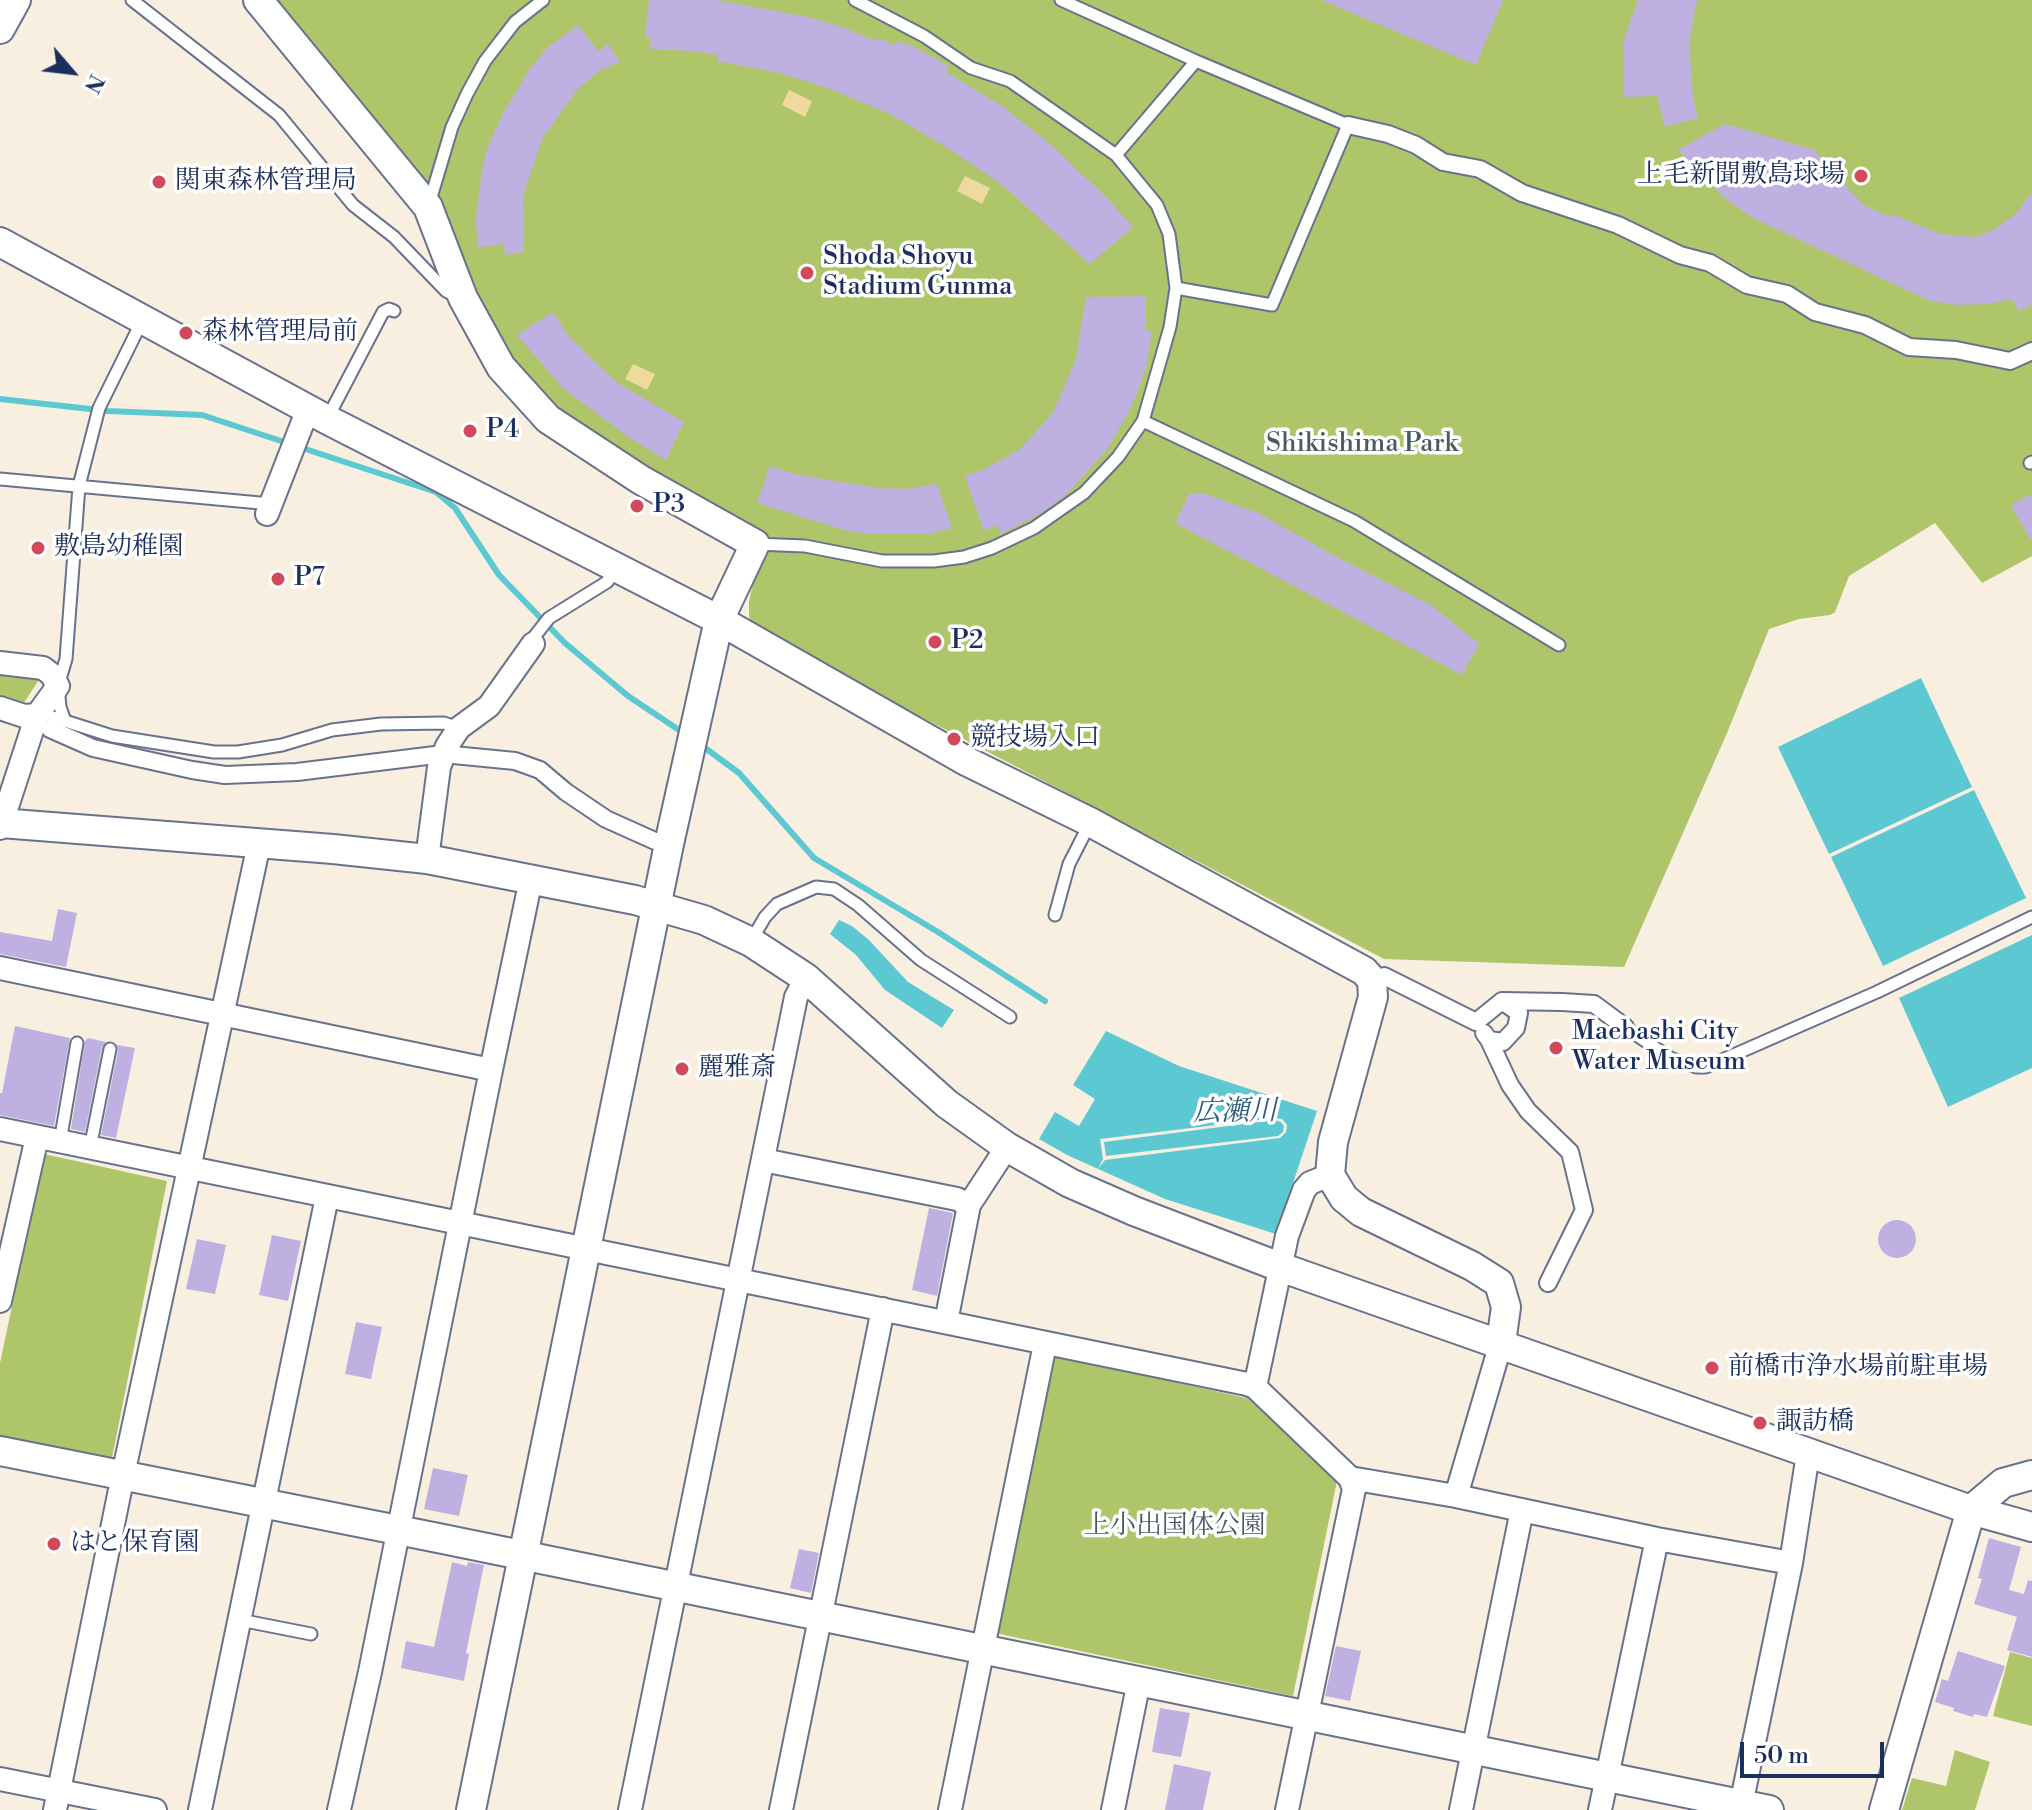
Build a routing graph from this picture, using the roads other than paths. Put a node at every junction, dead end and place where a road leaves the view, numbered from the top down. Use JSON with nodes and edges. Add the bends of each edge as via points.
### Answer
{"nodes":[{"id":1,"x":16,"y":0,"type":"edge"},
{"id":2,"x":132,"y":0,"type":"edge"},
{"id":3,"x":258,"y":0,"type":"edge"},
{"id":4,"x":543,"y":0,"type":"edge"},
{"id":5,"x":855,"y":0,"type":"edge"},
{"id":6,"x":1061,"y":0,"type":"edge"},
{"id":7,"x":0,"y":29,"type":"edge"},
{"id":8,"x":1196,"y":61,"type":"junction"},
{"id":9,"x":1348,"y":125,"type":"junction"},
{"id":10,"x":1116,"y":155,"type":"junction"},
{"id":11,"x":428,"y":207,"type":"junction"},
{"id":12,"x":0,"y":242,"type":"edge"},
{"id":13,"x":1176,"y":288,"type":"junction"},
{"id":14,"x":463,"y":298,"type":"junction"},
{"id":15,"x":394,"y":311,"type":"dead end"},
{"id":16,"x":144,"y":319,"type":"junction"},
{"id":17,"x":2032,"y":351,"type":"edge"},
{"id":18,"x":317,"y":414,"type":"junction"},
{"id":19,"x":1143,"y":421,"type":"junction"},
{"id":20,"x":0,"y":479,"type":"edge"},
{"id":21,"x":79,"y":486,"type":"junction"},
{"id":22,"x":269,"y":509,"type":"joint"},
{"id":23,"x":755,"y":544,"type":"junction"},
{"id":24,"x":617,"y":567,"type":"junction"},
{"id":25,"x":719,"y":620,"type":"junction"},
{"id":26,"x":541,"y":630,"type":"joint"},
{"id":27,"x":1559,"y":645,"type":"dead end"},
{"id":28,"x":0,"y":663,"type":"edge"},
{"id":29,"x":58,"y":686,"type":"junction"},
{"id":30,"x":0,"y":708,"type":"edge"},
{"id":31,"x":52,"y":721,"type":"junction"},
{"id":32,"x":459,"y":728,"type":"junction"},
{"id":33,"x":443,"y":754,"type":"junction"},
{"id":34,"x":1090,"y":822,"type":"junction"},
{"id":35,"x":0,"y":825,"type":"edge"},
{"id":36,"x":655,"y":841,"type":"dead end"},
{"id":37,"x":259,"y":844,"type":"junction"},
{"id":38,"x":427,"y":859,"type":"junction"},
{"id":39,"x":531,"y":879,"type":"junction"},
{"id":40,"x":657,"y":906,"type":"junction"},
{"id":41,"x":1055,"y":915,"type":"dead end"},
{"id":42,"x":2032,"y":917,"type":"edge"},
{"id":43,"x":751,"y":942,"type":"junction"},
{"id":44,"x":0,"y":968,"type":"edge"},
{"id":45,"x":1384,"y":976,"type":"dead end"},
{"id":46,"x":806,"y":978,"type":"junction"},
{"id":47,"x":1502,"y":1001,"type":"junction"},
{"id":48,"x":222,"y":1015,"type":"junction"},
{"id":49,"x":1010,"y":1017,"type":"dead end"},
{"id":50,"x":1476,"y":1022,"type":"junction"},
{"id":51,"x":1625,"y":1027,"type":"joint"},
{"id":52,"x":1489,"y":1040,"type":"junction"},
{"id":53,"x":77,"y":1043,"type":"dead end"},
{"id":54,"x":110,"y":1049,"type":"dead end"},
{"id":55,"x":491,"y":1070,"type":"junction"},
{"id":56,"x":0,"y":1129,"type":"edge"},
{"id":57,"x":37,"y":1137,"type":"junction"},
{"id":58,"x":60,"y":1142,"type":"junction"},
{"id":59,"x":1007,"y":1147,"type":"junction"},
{"id":60,"x":90,"y":1148,"type":"junction"},
{"id":61,"x":763,"y":1160,"type":"junction"},
{"id":62,"x":189,"y":1169,"type":"junction"},
{"id":63,"x":1330,"y":1175,"type":"junction"},
{"id":64,"x":327,"y":1197,"type":"junction"},
{"id":65,"x":969,"y":1205,"type":"junction"},
{"id":66,"x":459,"y":1224,"type":"junction"},
{"id":67,"x":585,"y":1249,"type":"junction"},
{"id":68,"x":1280,"y":1267,"type":"junction"},
{"id":69,"x":738,"y":1281,"type":"junction"},
{"id":70,"x":1548,"y":1283,"type":"dead end"},
{"id":71,"x":0,"y":1301,"type":"edge"},
{"id":72,"x":883,"y":1309,"type":"junction"},
{"id":73,"x":946,"y":1322,"type":"junction"},
{"id":74,"x":1501,"y":1343,"type":"junction"},
{"id":75,"x":1045,"y":1344,"type":"junction"},
{"id":76,"x":1255,"y":1387,"type":"junction"},
{"id":77,"x":0,"y":1451,"type":"edge"},
{"id":78,"x":1808,"y":1454,"type":"junction"},
{"id":79,"x":123,"y":1475,"type":"junction"},
{"id":80,"x":2032,"y":1475,"type":"edge"},
{"id":81,"x":1350,"y":1478,"type":"junction"},
{"id":82,"x":1456,"y":1496,"type":"junction"},
{"id":83,"x":264,"y":1503,"type":"junction"},
{"id":84,"x":1522,"y":1510,"type":"junction"},
{"id":85,"x":1971,"y":1510,"type":"junction"},
{"id":86,"x":2032,"y":1527,"type":"edge"},
{"id":87,"x":397,"y":1530,"type":"junction"},
{"id":88,"x":1657,"y":1539,"type":"junction"},
{"id":89,"x":522,"y":1555,"type":"junction"},
{"id":90,"x":1791,"y":1563,"type":"junction"},
{"id":91,"x":676,"y":1586,"type":"junction"},
{"id":92,"x":820,"y":1615,"type":"junction"},
{"id":93,"x":240,"y":1620,"type":"junction"},
{"id":94,"x":311,"y":1634,"type":"dead end"},
{"id":95,"x":983,"y":1649,"type":"junction"},
{"id":96,"x":1139,"y":1681,"type":"junction"},
{"id":97,"x":1306,"y":1716,"type":"junction"},
{"id":98,"x":1474,"y":1750,"type":"junction"},
{"id":99,"x":1607,"y":1777,"type":"junction"},
{"id":100,"x":0,"y":1779,"type":"edge"},
{"id":101,"x":57,"y":1800,"type":"edge"},
{"id":102,"x":1750,"y":1808,"type":"edge"},
{"id":103,"x":155,"y":1810,"type":"edge"},
{"id":104,"x":200,"y":1810,"type":"edge"},
{"id":105,"x":339,"y":1810,"type":"edge"},
{"id":106,"x":471,"y":1810,"type":"edge"},
{"id":107,"x":630,"y":1810,"type":"edge"},
{"id":108,"x":781,"y":1810,"type":"edge"},
{"id":109,"x":950,"y":1810,"type":"edge"},
{"id":110,"x":1113,"y":1810,"type":"edge"},
{"id":111,"x":1287,"y":1810,"type":"edge"},
{"id":112,"x":1461,"y":1810,"type":"edge"},
{"id":113,"x":1600,"y":1810,"type":"edge"},
{"id":114,"x":1884,"y":1810,"type":"edge"}],
"edges":[{"from":1,"to":7,"type":"street"},
{"from":2,"to":14,"type":"lane","via":[[279,115],[353,205],[394,237],[446,291]]},
{"from":3,"to":11,"type":"street"},
{"from":4,"to":11,"type":"lane","via":[[515,22],[485,61],[452,127]]},
{"from":5,"to":10,"type":"lane","via":[[971,68],[1010,81]]},
{"from":6,"to":8,"type":"lane"},
{"from":8,"to":9,"type":"lane"},
{"from":8,"to":10,"type":"lane"},
{"from":9,"to":13,"type":"lane","via":[[1272,305]]},
{"from":9,"to":17,"type":"street","via":[[1388,134],[1443,162],[1480,169],[1522,193],[1618,225],[1680,255],[1710,263],[1747,285],[1787,294],[1815,312],[1865,325],[1909,347],[2010,361]]},
{"from":10,"to":13,"type":"lane","via":[[1157,205],[1169,234]]},
{"from":11,"to":14,"type":"street"},
{"from":12,"to":16,"type":"street"},
{"from":13,"to":19,"type":"lane"},
{"from":14,"to":23,"type":"street","via":[[501,367],[548,419],[641,480]]},
{"from":15,"to":18,"type":"lane","via":[[383,312]]},
{"from":16,"to":18,"type":"street"},
{"from":16,"to":21,"type":"lane","via":[[99,408]]},
{"from":18,"to":22,"type":"street"},
{"from":18,"to":24,"type":"street"},
{"from":19,"to":23,"type":"lane","via":[[1084,493],[1034,528],[964,557],[907,562]]},
{"from":19,"to":27,"type":"lane","via":[[1354,521]]},
{"from":20,"to":21,"type":"lane"},
{"from":21,"to":22,"type":"lane"},
{"from":21,"to":29,"type":"lane","via":[[66,659]]},
{"from":23,"to":25,"type":"street"},
{"from":24,"to":25,"type":"street"},
{"from":24,"to":26,"type":"lane","via":[[607,582]]},
{"from":25,"to":34,"type":"street","via":[[968,762]]},
{"from":25,"to":40,"type":"street"},
{"from":26,"to":32,"type":"street","via":[[489,706]]},
{"from":28,"to":29,"type":"street","via":[[43,668]]},
{"from":29,"to":31,"type":"street"},
{"from":30,"to":31,"type":"street"},
{"from":31,"to":32,"type":"lane","via":[[214,752],[282,745],[332,730],[381,724]]},
{"from":31,"to":33,"type":"street","via":[[50,729],[93,748],[225,775]]},
{"from":31,"to":35,"type":"street"},
{"from":32,"to":33,"type":"street"},
{"from":33,"to":36,"type":"street","via":[[515,761],[540,770],[606,819]]},
{"from":33,"to":38,"type":"street"},
{"from":34,"to":41,"type":"lane","via":[[1069,864]]},
{"from":34,"to":63,"type":"street","via":[[1369,976],[1371,1005],[1333,1142]]},
{"from":35,"to":37,"type":"street"},
{"from":37,"to":38,"type":"street"},
{"from":37,"to":48,"type":"street"},
{"from":38,"to":39,"type":"street"},
{"from":39,"to":40,"type":"street"},
{"from":39,"to":55,"type":"street"},
{"from":40,"to":43,"type":"street"},
{"from":40,"to":67,"type":"street"},
{"from":42,"to":51,"type":"lane","via":[[1706,1067],[1670,1058]]},
{"from":43,"to":46,"type":"street"},
{"from":43,"to":49,"type":"lane","via":[[777,904],[816,887],[834,889],[921,960]]},
{"from":44,"to":48,"type":"street"},
{"from":45,"to":50,"type":"street"},
{"from":46,"to":59,"type":"street","via":[[947,1104]]},
{"from":46,"to":61,"type":"street","via":[[796,997]]},
{"from":47,"to":50,"type":"street"},
{"from":47,"to":51,"type":"street","via":[[1594,1004]]},
{"from":47,"to":52,"type":"street","via":[[1519,1013],[1516,1028],[1503,1042]]},
{"from":48,"to":55,"type":"street"},
{"from":48,"to":62,"type":"street"},
{"from":50,"to":52,"type":"street"},
{"from":52,"to":70,"type":"street","via":[[1528,1111],[1570,1152],[1584,1210]]},
{"from":53,"to":58,"type":"lane"},
{"from":54,"to":60,"type":"lane"},
{"from":55,"to":66,"type":"street"},
{"from":56,"to":57,"type":"street"},
{"from":57,"to":58,"type":"street"},
{"from":57,"to":71,"type":"street"},
{"from":58,"to":60,"type":"street"},
{"from":59,"to":65,"type":"street"},
{"from":59,"to":68,"type":"street","via":[[1093,1193]]},
{"from":60,"to":62,"type":"street"},
{"from":61,"to":65,"type":"street"},
{"from":61,"to":69,"type":"street"},
{"from":62,"to":64,"type":"street"},
{"from":62,"to":79,"type":"street"},
{"from":63,"to":68,"type":"street","via":[[1304,1190]]},
{"from":63,"to":74,"type":"street","via":[[1344,1198],[1361,1212],[1499,1283],[1506,1307]]},
{"from":64,"to":66,"type":"street"},
{"from":64,"to":83,"type":"street"},
{"from":65,"to":73,"type":"street"},
{"from":66,"to":67,"type":"street"},
{"from":66,"to":87,"type":"street"},
{"from":67,"to":69,"type":"street"},
{"from":67,"to":89,"type":"street"},
{"from":68,"to":74,"type":"street"},
{"from":68,"to":76,"type":"street"},
{"from":69,"to":72,"type":"street"},
{"from":69,"to":91,"type":"street"},
{"from":72,"to":73,"type":"street"},
{"from":72,"to":92,"type":"street"},
{"from":73,"to":75,"type":"street"},
{"from":74,"to":78,"type":"street"},
{"from":74,"to":82,"type":"street"},
{"from":75,"to":76,"type":"street"},
{"from":75,"to":95,"type":"street"},
{"from":76,"to":81,"type":"street"},
{"from":77,"to":79,"type":"street"},
{"from":78,"to":85,"type":"street"},
{"from":78,"to":90,"type":"street"},
{"from":79,"to":83,"type":"street"},
{"from":79,"to":101,"type":"street"},
{"from":80,"to":85,"type":"street","via":[[2003,1483]]},
{"from":81,"to":82,"type":"street"},
{"from":81,"to":97,"type":"street","via":[[1354,1489]]},
{"from":82,"to":84,"type":"street"},
{"from":83,"to":87,"type":"street"},
{"from":83,"to":93,"type":"street"},
{"from":84,"to":88,"type":"street"},
{"from":84,"to":98,"type":"street"},
{"from":85,"to":86,"type":"street"},
{"from":85,"to":114,"type":"street"},
{"from":87,"to":89,"type":"street"},
{"from":87,"to":105,"type":"street"},
{"from":88,"to":90,"type":"street"},
{"from":88,"to":99,"type":"street"},
{"from":89,"to":91,"type":"street"},
{"from":89,"to":106,"type":"street"},
{"from":90,"to":102,"type":"street"},
{"from":91,"to":92,"type":"street"},
{"from":91,"to":107,"type":"street"},
{"from":92,"to":95,"type":"street"},
{"from":92,"to":108,"type":"street"},
{"from":93,"to":94,"type":"lane"},
{"from":93,"to":104,"type":"street"},
{"from":95,"to":96,"type":"street"},
{"from":95,"to":109,"type":"street"},
{"from":96,"to":97,"type":"street"},
{"from":96,"to":110,"type":"street"},
{"from":97,"to":98,"type":"street"},
{"from":97,"to":111,"type":"street"},
{"from":98,"to":99,"type":"street"},
{"from":98,"to":112,"type":"street"},
{"from":99,"to":102,"type":"street"},
{"from":99,"to":113,"type":"street"},
{"from":100,"to":101,"type":"street"},
{"from":101,"to":103,"type":"street"}]}
